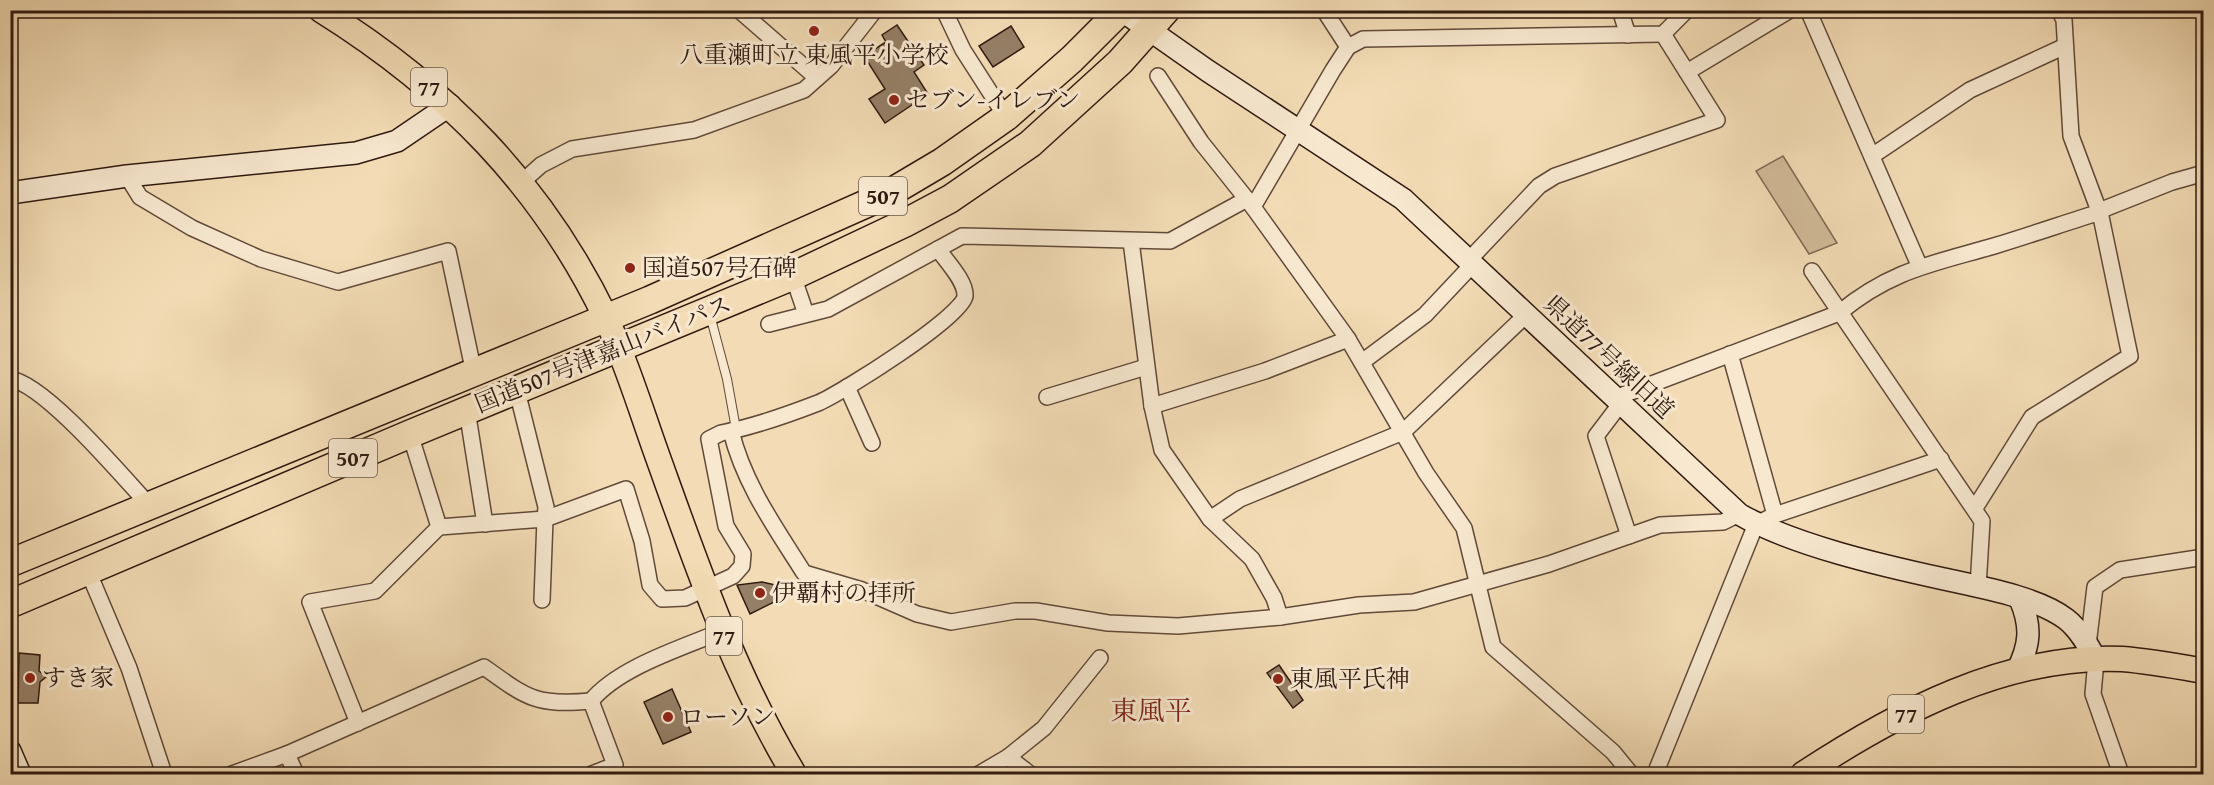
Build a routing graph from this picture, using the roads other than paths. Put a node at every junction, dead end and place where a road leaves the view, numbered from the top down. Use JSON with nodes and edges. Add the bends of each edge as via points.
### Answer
{"nodes":[{"id":1,"x":321,"y":10,"type":"edge"},
{"id":2,"x":740,"y":10,"type":"edge"},
{"id":3,"x":875,"y":10,"type":"edge"},
{"id":4,"x":944,"y":10,"type":"edge"},
{"id":5,"x":1121,"y":10,"type":"edge"},
{"id":6,"x":1324,"y":10,"type":"edge"},
{"id":7,"x":1620,"y":10,"type":"edge"},
{"id":8,"x":1687,"y":10,"type":"edge"},
{"id":9,"x":1790,"y":10,"type":"edge"},
{"id":10,"x":1808,"y":10,"type":"edge"},
{"id":11,"x":2059,"y":10,"type":"edge"},
{"id":12,"x":1158,"y":21,"type":"edge"},
{"id":13,"x":1628,"y":34,"type":"junction"},
{"id":14,"x":1663,"y":34,"type":"junction"},
{"id":15,"x":2063,"y":46,"type":"junction"},
{"id":16,"x":1348,"y":47,"type":"junction"},
{"id":17,"x":1687,"y":72,"type":"junction"},
{"id":18,"x":1158,"y":76,"type":"dead end"},
{"id":19,"x":818,"y":78,"type":"junction"},
{"id":20,"x":450,"y":105,"type":"junction"},
{"id":21,"x":1006,"y":117,"type":"junction"},
{"id":22,"x":1298,"y":130,"type":"junction"},
{"id":23,"x":1872,"y":156,"type":"junction"},
{"id":24,"x":2204,"y":173,"type":"edge"},
{"id":25,"x":127,"y":176,"type":"junction"},
{"id":26,"x":522,"y":182,"type":"junction"},
{"id":27,"x":10,"y":193,"type":"edge"},
{"id":28,"x":1250,"y":203,"type":"junction"},
{"id":29,"x":1131,"y":241,"type":"junction"},
{"id":30,"x":938,"y":249,"type":"junction"},
{"id":31,"x":1471,"y":262,"type":"junction"},
{"id":32,"x":1919,"y":265,"type":"junction"},
{"id":33,"x":1812,"y":271,"type":"dead end"},
{"id":34,"x":793,"y":276,"type":"junction"},
{"id":35,"x":710,"y":310,"type":"junction"},
{"id":36,"x":1839,"y":313,"type":"junction"},
{"id":37,"x":806,"y":314,"type":"junction"},
{"id":38,"x":1526,"y":315,"type":"junction"},
{"id":39,"x":605,"y":318,"type":"junction"},
{"id":40,"x":769,"y":324,"type":"dead end"},
{"id":41,"x":1348,"y":339,"type":"junction"},
{"id":42,"x":618,"y":349,"type":"junction"},
{"id":43,"x":1730,"y":354,"type":"junction"},
{"id":44,"x":1362,"y":362,"type":"junction"},
{"id":45,"x":1146,"y":367,"type":"junction"},
{"id":46,"x":474,"y":374,"type":"junction"},
{"id":47,"x":10,"y":379,"type":"edge"},
{"id":48,"x":848,"y":387,"type":"junction"},
{"id":49,"x":517,"y":391,"type":"junction"},
{"id":50,"x":1047,"y":397,"type":"dead end"},
{"id":51,"x":1618,"y":401,"type":"junction"},
{"id":52,"x":1152,"y":406,"type":"junction"},
{"id":53,"x":467,"y":410,"type":"junction"},
{"id":54,"x":734,"y":430,"type":"junction"},
{"id":55,"x":1403,"y":432,"type":"junction"},
{"id":56,"x":410,"y":434,"type":"junction"},
{"id":57,"x":872,"y":443,"type":"dead end"},
{"id":58,"x":1941,"y":459,"type":"junction"},
{"id":59,"x":149,"y":505,"type":"junction"},
{"id":60,"x":1975,"y":508,"type":"junction"},
{"id":61,"x":1757,"y":517,"type":"junction"},
{"id":62,"x":545,"y":519,"type":"junction"},
{"id":63,"x":1210,"y":519,"type":"junction"},
{"id":64,"x":485,"y":524,"type":"junction"},
{"id":65,"x":439,"y":527,"type":"junction"},
{"id":66,"x":1629,"y":536,"type":"junction"},
{"id":67,"x":2204,"y":557,"type":"edge"},
{"id":68,"x":10,"y":563,"type":"edge"},
{"id":69,"x":88,"y":571,"type":"junction"},
{"id":70,"x":1476,"y":583,"type":"junction"},
{"id":71,"x":1978,"y":586,"type":"junction"},
{"id":72,"x":705,"y":590,"type":"junction"},
{"id":73,"x":2020,"y":599,"type":"junction"},
{"id":74,"x":542,"y":600,"type":"dead end"},
{"id":75,"x":10,"y":604,"type":"edge"},
{"id":76,"x":1280,"y":616,"type":"junction"},
{"id":77,"x":722,"y":631,"type":"junction"},
{"id":78,"x":2092,"y":652,"type":"junction"},
{"id":79,"x":1100,"y":658,"type":"dead end"},
{"id":80,"x":2017,"y":671,"type":"junction"},
{"id":81,"x":2204,"y":671,"type":"edge"},
{"id":82,"x":591,"y":701,"type":"junction"},
{"id":83,"x":358,"y":723,"type":"junction"},
{"id":84,"x":10,"y":751,"type":"edge"},
{"id":85,"x":287,"y":754,"type":"junction"},
{"id":86,"x":1008,"y":757,"type":"junction"},
{"id":87,"x":20,"y":774,"type":"edge"},
{"id":88,"x":164,"y":774,"type":"edge"},
{"id":89,"x":232,"y":774,"type":"edge"},
{"id":90,"x":296,"y":774,"type":"edge"},
{"id":91,"x":592,"y":774,"type":"edge"},
{"id":92,"x":794,"y":774,"type":"edge"},
{"id":93,"x":979,"y":774,"type":"edge"},
{"id":94,"x":1030,"y":774,"type":"edge"},
{"id":95,"x":1631,"y":774,"type":"edge"},
{"id":96,"x":1655,"y":774,"type":"edge"},
{"id":97,"x":1803,"y":774,"type":"edge"},
{"id":98,"x":2121,"y":774,"type":"edge"}],
"edges":[{"from":1,"to":20,"type":"main road","number":"77","via":[[410,70]]},
{"from":2,"to":19,"type":"street"},
{"from":3,"to":19,"type":"street"},
{"from":4,"to":21,"type":"street","via":[[963,50]]},
{"from":5,"to":12,"type":"street","name":"県道77号線旧道"},
{"from":5,"to":21,"type":"highway","name":"国道507号津嘉山バイパス","number":"507"},
{"from":6,"to":16,"type":"street"},
{"from":7,"to":13,"type":"street"},
{"from":8,"to":14,"type":"street"},
{"from":9,"to":17,"type":"street"},
{"from":10,"to":23,"type":"street"},
{"from":11,"to":15,"type":"street","via":[[2064,20]]},
{"from":12,"to":22,"type":"street","name":"県道77号線旧道"},
{"from":12,"to":34,"type":"highway","name":"国道507号津嘉山バイパス","number":"507","via":[[1075,105],[1030,144],[950,199]]},
{"from":13,"to":14,"type":"street"},
{"from":13,"to":16,"type":"street","via":[[1363,39]]},
{"from":14,"to":17,"type":"street"},
{"from":15,"to":23,"type":"street","via":[[1970,90]]},
{"from":15,"to":24,"type":"street","via":[[2071,136],[2099,211]]},
{"from":16,"to":22,"type":"street"},
{"from":17,"to":31,"type":"street","via":[[1717,120],[1555,176],[1539,186]]},
{"from":18,"to":28,"type":"street","via":[[1201,142]]},
{"from":19,"to":26,"type":"street","via":[[804,90],[694,130],[572,149],[541,165]]},
{"from":20,"to":25,"type":"street","via":[[397,141],[356,153]]},
{"from":20,"to":26,"type":"main road","number":"77"},
{"from":21,"to":39,"type":"highway","name":"国道507号津嘉山バイパス","number":"507","via":[[888,194]]},
{"from":22,"to":28,"type":"street"},
{"from":22,"to":31,"type":"street","name":"県道77号線旧道","via":[[1403,199]]},
{"from":23,"to":32,"type":"street"},
{"from":25,"to":27,"type":"street"},
{"from":25,"to":46,"type":"street","via":[[140,197],[192,228],[261,259],[338,282],[448,252]]},
{"from":26,"to":39,"type":"main road","number":"77","via":[[581,272]]},
{"from":28,"to":29,"type":"street","via":[[1170,241]]},
{"from":28,"to":41,"type":"street"},
{"from":29,"to":30,"type":"street","via":[[962,236]]},
{"from":29,"to":45,"type":"street"},
{"from":30,"to":37,"type":"street","via":[[828,309]]},
{"from":30,"to":48,"type":"street","via":[[962,284],[965,296],[961,307]]},
{"from":31,"to":38,"type":"street","name":"県道77号線旧道"},
{"from":31,"to":44,"type":"street","via":[[1425,315]]},
{"from":32,"to":36,"type":"street","via":[[1864,292]]},
{"from":32,"to":60,"type":"street","via":[[2100,212],[2130,356],[2032,417]]},
{"from":33,"to":36,"type":"street"},
{"from":34,"to":35,"type":"highway","name":"国道507号津嘉山バイパス","number":"507"},
{"from":34,"to":37,"type":"street"},
{"from":35,"to":42,"type":"highway","name":"国道507号津嘉山バイパス","number":"507"},
{"from":35,"to":54,"type":"lane","via":[[727,379]]},
{"from":36,"to":43,"type":"street"},
{"from":36,"to":58,"type":"street"},
{"from":37,"to":40,"type":"street"},
{"from":38,"to":51,"type":"street","name":"県道77号線旧道"},
{"from":38,"to":55,"type":"street"},
{"from":39,"to":42,"type":"main road","number":"77"},
{"from":39,"to":46,"type":"highway","name":"国道507号津嘉山バイパス","number":"507"},
{"from":41,"to":44,"type":"street"},
{"from":41,"to":52,"type":"street"},
{"from":42,"to":49,"type":"highway","name":"国道507号津嘉山バイパス","number":"507"},
{"from":42,"to":72,"type":"main road","number":"77"},
{"from":43,"to":51,"type":"street"},
{"from":43,"to":61,"type":"street"},
{"from":44,"to":55,"type":"street"},
{"from":45,"to":50,"type":"street"},
{"from":45,"to":52,"type":"street"},
{"from":46,"to":59,"type":"highway","name":"国道507号津嘉山バイパス","number":"507"},
{"from":47,"to":59,"type":"street","via":[[50,404]]},
{"from":48,"to":54,"type":"street","via":[[819,402]]},
{"from":48,"to":57,"type":"street"},
{"from":49,"to":53,"type":"highway","name":"国道507号津嘉山バイパス","number":"507"},
{"from":49,"to":62,"type":"street","via":[[546,507]]},
{"from":51,"to":61,"type":"street","name":"県道77号線旧道"},
{"from":51,"to":66,"type":"street","via":[[1596,436]]},
{"from":52,"to":63,"type":"street","via":[[1162,450]]},
{"from":53,"to":56,"type":"highway","name":"国道507号津嘉山バイパス","number":"507"},
{"from":53,"to":64,"type":"street"},
{"from":54,"to":72,"type":"street","via":[[709,439],[726,526],[743,554],[742,566],[733,576]]},
{"from":54,"to":76,"type":"street","via":[[736,450],[756,496],[804,573],[862,590],[917,614],[951,622],[1036,611],[1108,623],[1178,626]]},
{"from":55,"to":63,"type":"street","via":[[1240,500]]},
{"from":55,"to":70,"type":"street","via":[[1464,528]]},
{"from":56,"to":65,"type":"street"},
{"from":56,"to":69,"type":"highway","name":"国道507号津嘉山バイパス","number":"507"},
{"from":58,"to":60,"type":"street"},
{"from":58,"to":61,"type":"street"},
{"from":59,"to":68,"type":"highway","name":"国道507号津嘉山バイパス","number":"507"},
{"from":60,"to":71,"type":"street","via":[[1982,521]]},
{"from":61,"to":66,"type":"street","via":[[1660,525]]},
{"from":61,"to":71,"type":"street","name":"県道77号線旧道","via":[[1900,570]]},
{"from":61,"to":96,"type":"street"},
{"from":62,"to":64,"type":"street"},
{"from":62,"to":72,"type":"street","via":[[626,489],[655,592],[662,599],[685,598]]},
{"from":62,"to":74,"type":"street"},
{"from":63,"to":76,"type":"street","via":[[1252,559]]},
{"from":64,"to":65,"type":"street"},
{"from":65,"to":83,"type":"street","via":[[375,591],[310,602]]},
{"from":66,"to":70,"type":"street","via":[[1550,564]]},
{"from":67,"to":78,"type":"street","via":[[2120,570],[2095,587]]},
{"from":69,"to":75,"type":"highway","name":"国道507号津嘉山バイパス","number":"507"},
{"from":69,"to":88,"type":"street","via":[[129,668]]},
{"from":70,"to":76,"type":"street","via":[[1414,602]]},
{"from":70,"to":95,"type":"street","via":[[1493,647],[1613,752]]},
{"from":71,"to":73,"type":"street","name":"県道77号線旧道"},
{"from":72,"to":77,"type":"main road","number":"77"},
{"from":73,"to":78,"type":"street","name":"県道77号線旧道","via":[[2065,618]]},
{"from":73,"to":80,"type":"street","via":[[2030,636]]},
{"from":77,"to":82,"type":"street","via":[[644,665],[602,688]]},
{"from":77,"to":92,"type":"main road","number":"77","via":[[766,729]]},
{"from":78,"to":80,"type":"main road","number":"77"},
{"from":78,"to":81,"type":"main road","number":"77"},
{"from":78,"to":98,"type":"street","via":[[2093,694]]},
{"from":79,"to":86,"type":"street","via":[[1044,728]]},
{"from":80,"to":97,"type":"main road","number":"77","via":[[1948,693],[1884,724]]},
{"from":82,"to":83,"type":"street","via":[[541,702],[515,690],[484,667]]},
{"from":82,"to":91,"type":"street","via":[[615,765]]},
{"from":83,"to":85,"type":"street"},
{"from":84,"to":87,"type":"street"},
{"from":85,"to":89,"type":"street"},
{"from":85,"to":90,"type":"street"},
{"from":86,"to":93,"type":"street"},
{"from":86,"to":94,"type":"street"}]}
